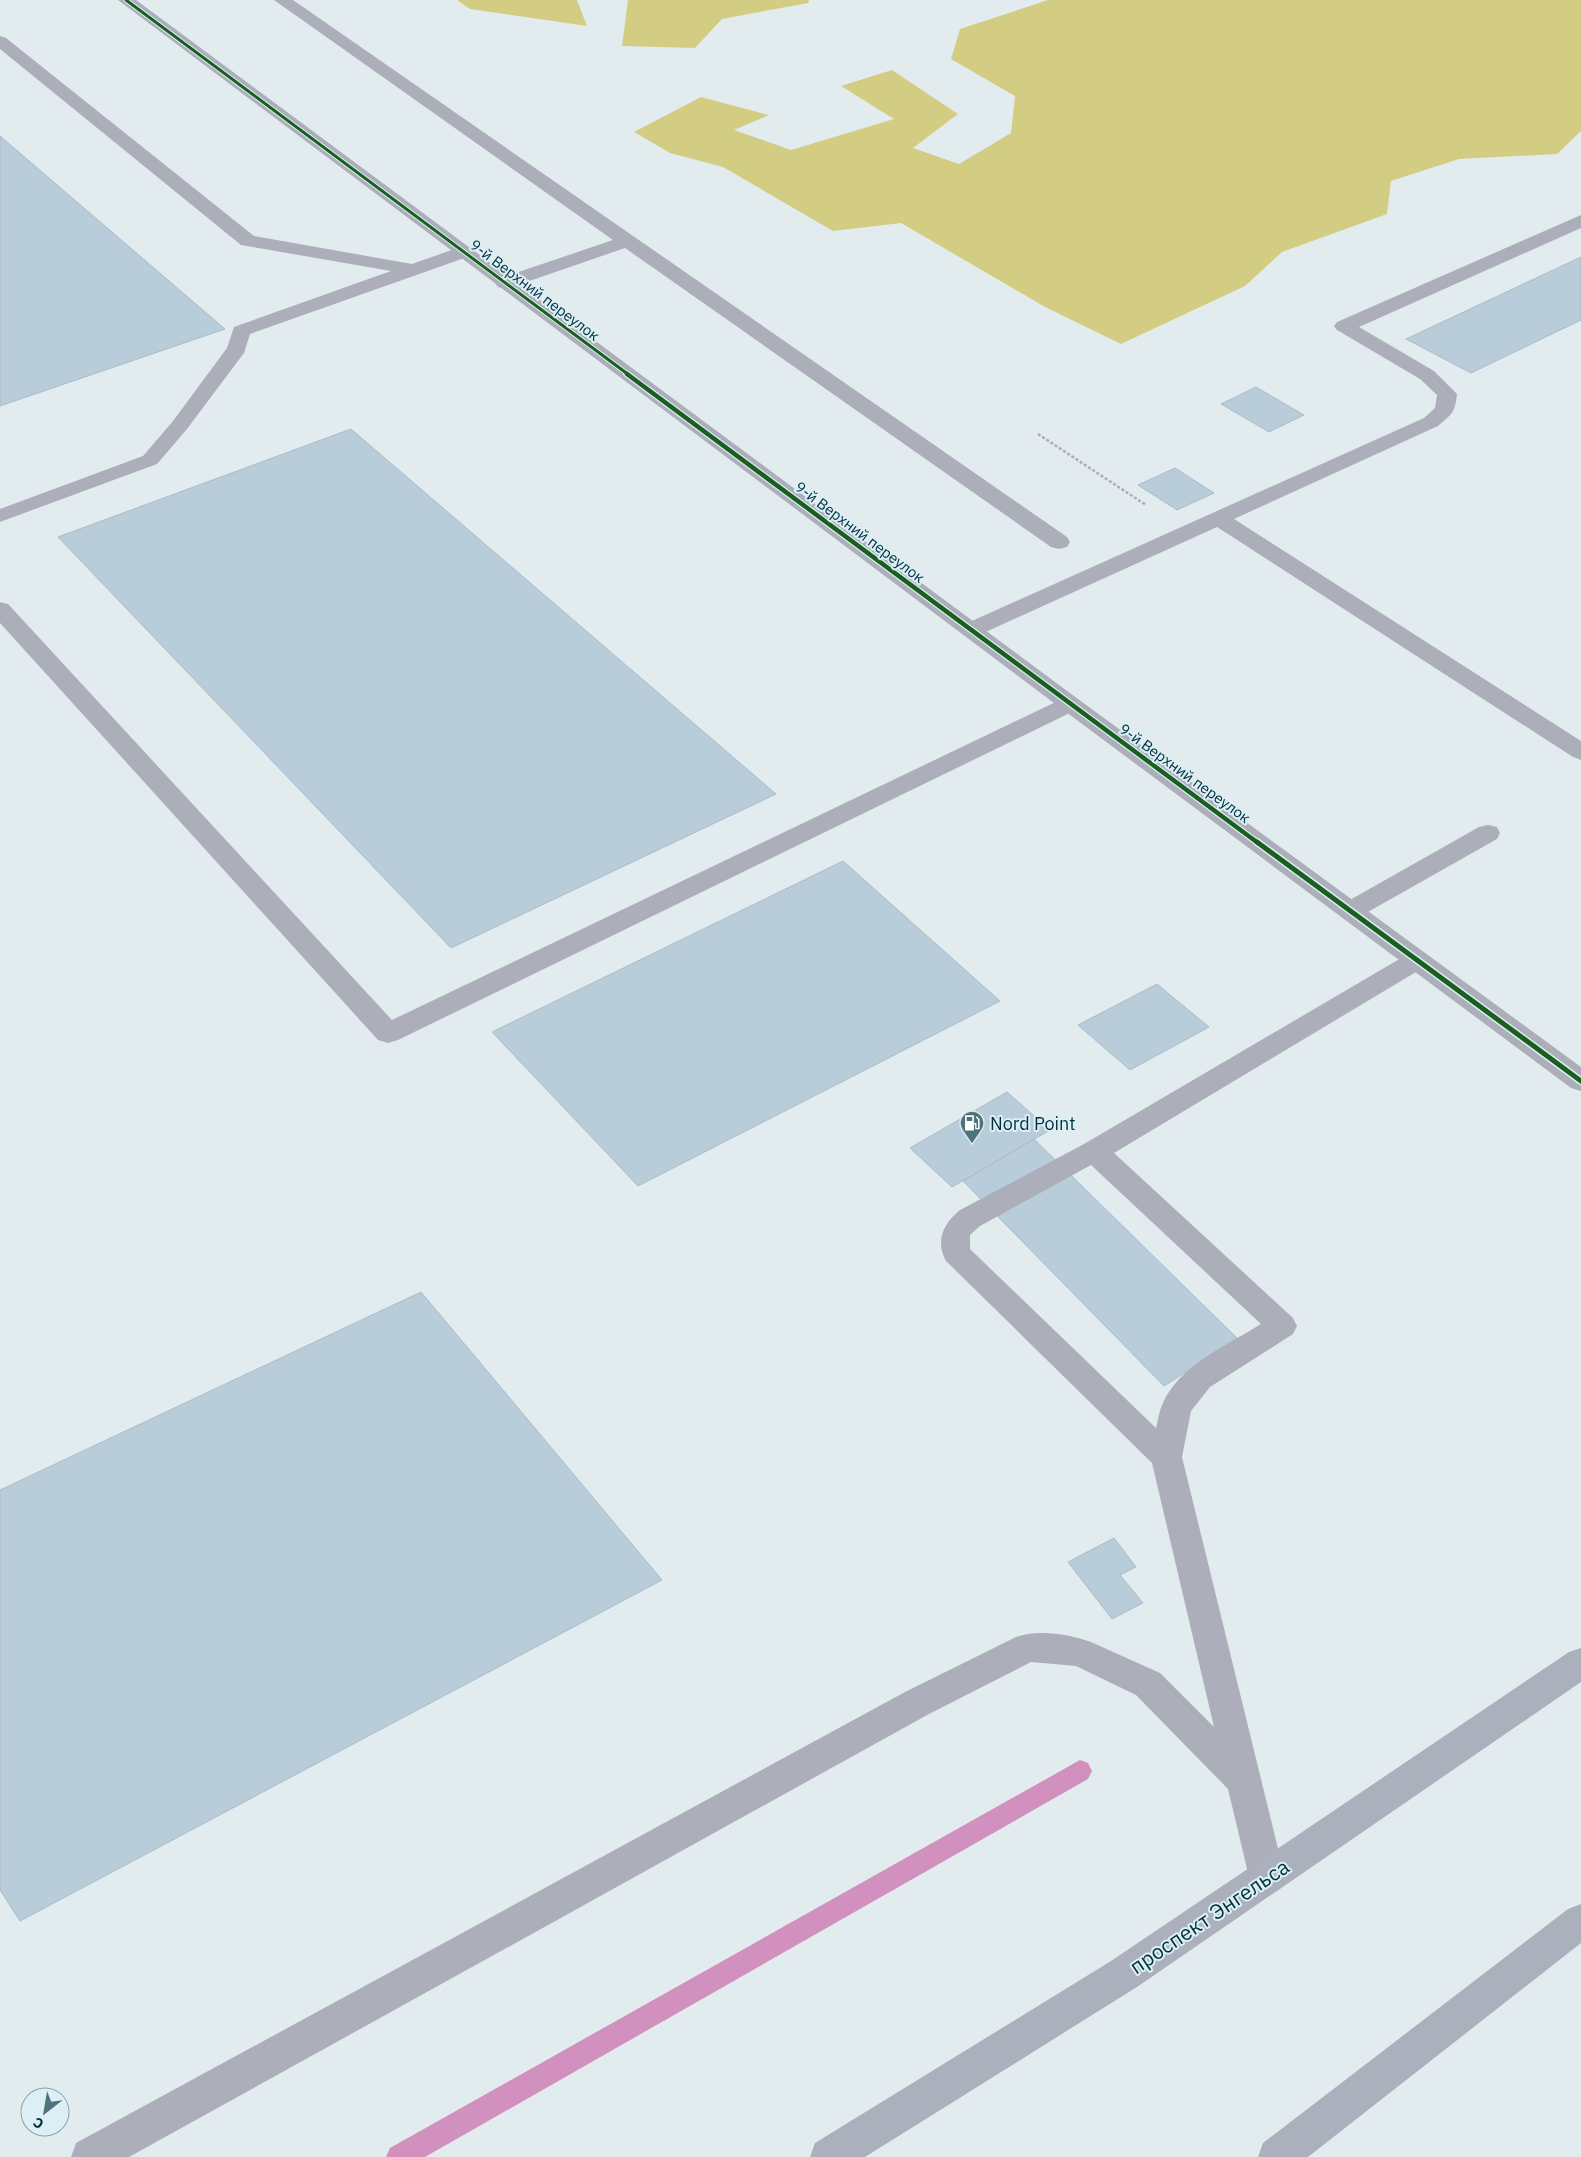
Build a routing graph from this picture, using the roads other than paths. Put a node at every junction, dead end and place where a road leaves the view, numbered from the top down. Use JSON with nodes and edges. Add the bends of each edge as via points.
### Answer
{"nodes":[{"id":1,"x":126,"y":0,"type":"edge"},
{"id":2,"x":282,"y":0,"type":"edge"},
{"id":3,"x":0,"y":41,"type":"edge"},
{"id":4,"x":1581,"y":222,"type":"edge"},
{"id":5,"x":627,"y":240,"type":"junction"},
{"id":6,"x":463,"y":252,"type":"junction"},
{"id":7,"x":412,"y":270,"type":"junction"},
{"id":8,"x":505,"y":283,"type":"junction"},
{"id":9,"x":0,"y":516,"type":"edge"},
{"id":10,"x":1219,"y":520,"type":"junction"},
{"id":11,"x":1059,"y":542,"type":"dead end"},
{"id":12,"x":0,"y":609,"type":"edge"},
{"id":13,"x":971,"y":630,"type":"junction"},
{"id":14,"x":1070,"y":704,"type":"junction"},
{"id":15,"x":1581,"y":752,"type":"edge"},
{"id":16,"x":1488,"y":833,"type":"dead end"},
{"id":17,"x":1350,"y":911,"type":"junction"},
{"id":18,"x":1417,"y":960,"type":"junction"},
{"id":19,"x":1581,"y":1081,"type":"edge"},
{"id":20,"x":1094,"y":1151,"type":"junction"},
{"id":21,"x":1166,"y":1457,"type":"junction"},
{"id":22,"x":1581,"y":1663,"type":"edge"},
{"id":23,"x":1244,"y":1781,"type":"junction"},
{"id":24,"x":1267,"y":1877,"type":"junction"},
{"id":25,"x":1581,"y":1920,"type":"edge"},
{"id":26,"x":90,"y":2157,"type":"edge"},
{"id":27,"x":829,"y":2157,"type":"edge"},
{"id":28,"x":1277,"y":2157,"type":"edge"}],
"edges":[{"from":1,"to":6,"type":"street","name":"9-й Верхний переулок"},
{"from":2,"to":5,"type":"street"},
{"from":3,"to":7,"type":"street","via":[[248,241]]},
{"from":4,"to":10,"type":"street","via":[[1344,326],[1427,375],[1447,394],[1445,410],[1432,422]]},
{"from":5,"to":8,"type":"street"},
{"from":5,"to":11,"type":"street"},
{"from":6,"to":7,"type":"street"},
{"from":6,"to":8,"type":"street","name":"9-й Верхний переулок"},
{"from":7,"to":9,"type":"street","via":[[241,331],[237,349],[150,460]]},
{"from":8,"to":13,"type":"street","name":"9-й Верхний переулок"},
{"from":10,"to":13,"type":"street"},
{"from":10,"to":15,"type":"street"},
{"from":12,"to":14,"type":"street","via":[[388,1033]]},
{"from":13,"to":14,"type":"street","name":"9-й Верхний переулок"},
{"from":14,"to":17,"type":"street","name":"9-й Верхний переулок"},
{"from":16,"to":17,"type":"street"},
{"from":17,"to":18,"type":"street","name":"9-й Верхний переулок"},
{"from":18,"to":19,"type":"street","name":"9-й Верхний переулок"},
{"from":18,"to":20,"type":"street"},
{"from":20,"to":21,"type":"street","via":[[1282,1326],[1199,1378],[1176,1407]]},
{"from":20,"to":21,"type":"street","via":[[970,1218],[958,1227],[954,1240],[956,1253]]},
{"from":21,"to":23,"type":"street"},
{"from":22,"to":24,"type":"main road","name":"проспект Энгельса"},
{"from":23,"to":24,"type":"street"},
{"from":23,"to":26,"type":"street","via":[[1148,1684],[1079,1652],[1028,1647],[908,1708]]},
{"from":24,"to":27,"type":"main road","name":"проспект Энгельса","via":[[1124,1974]]},
{"from":25,"to":28,"type":"main road"}]}
